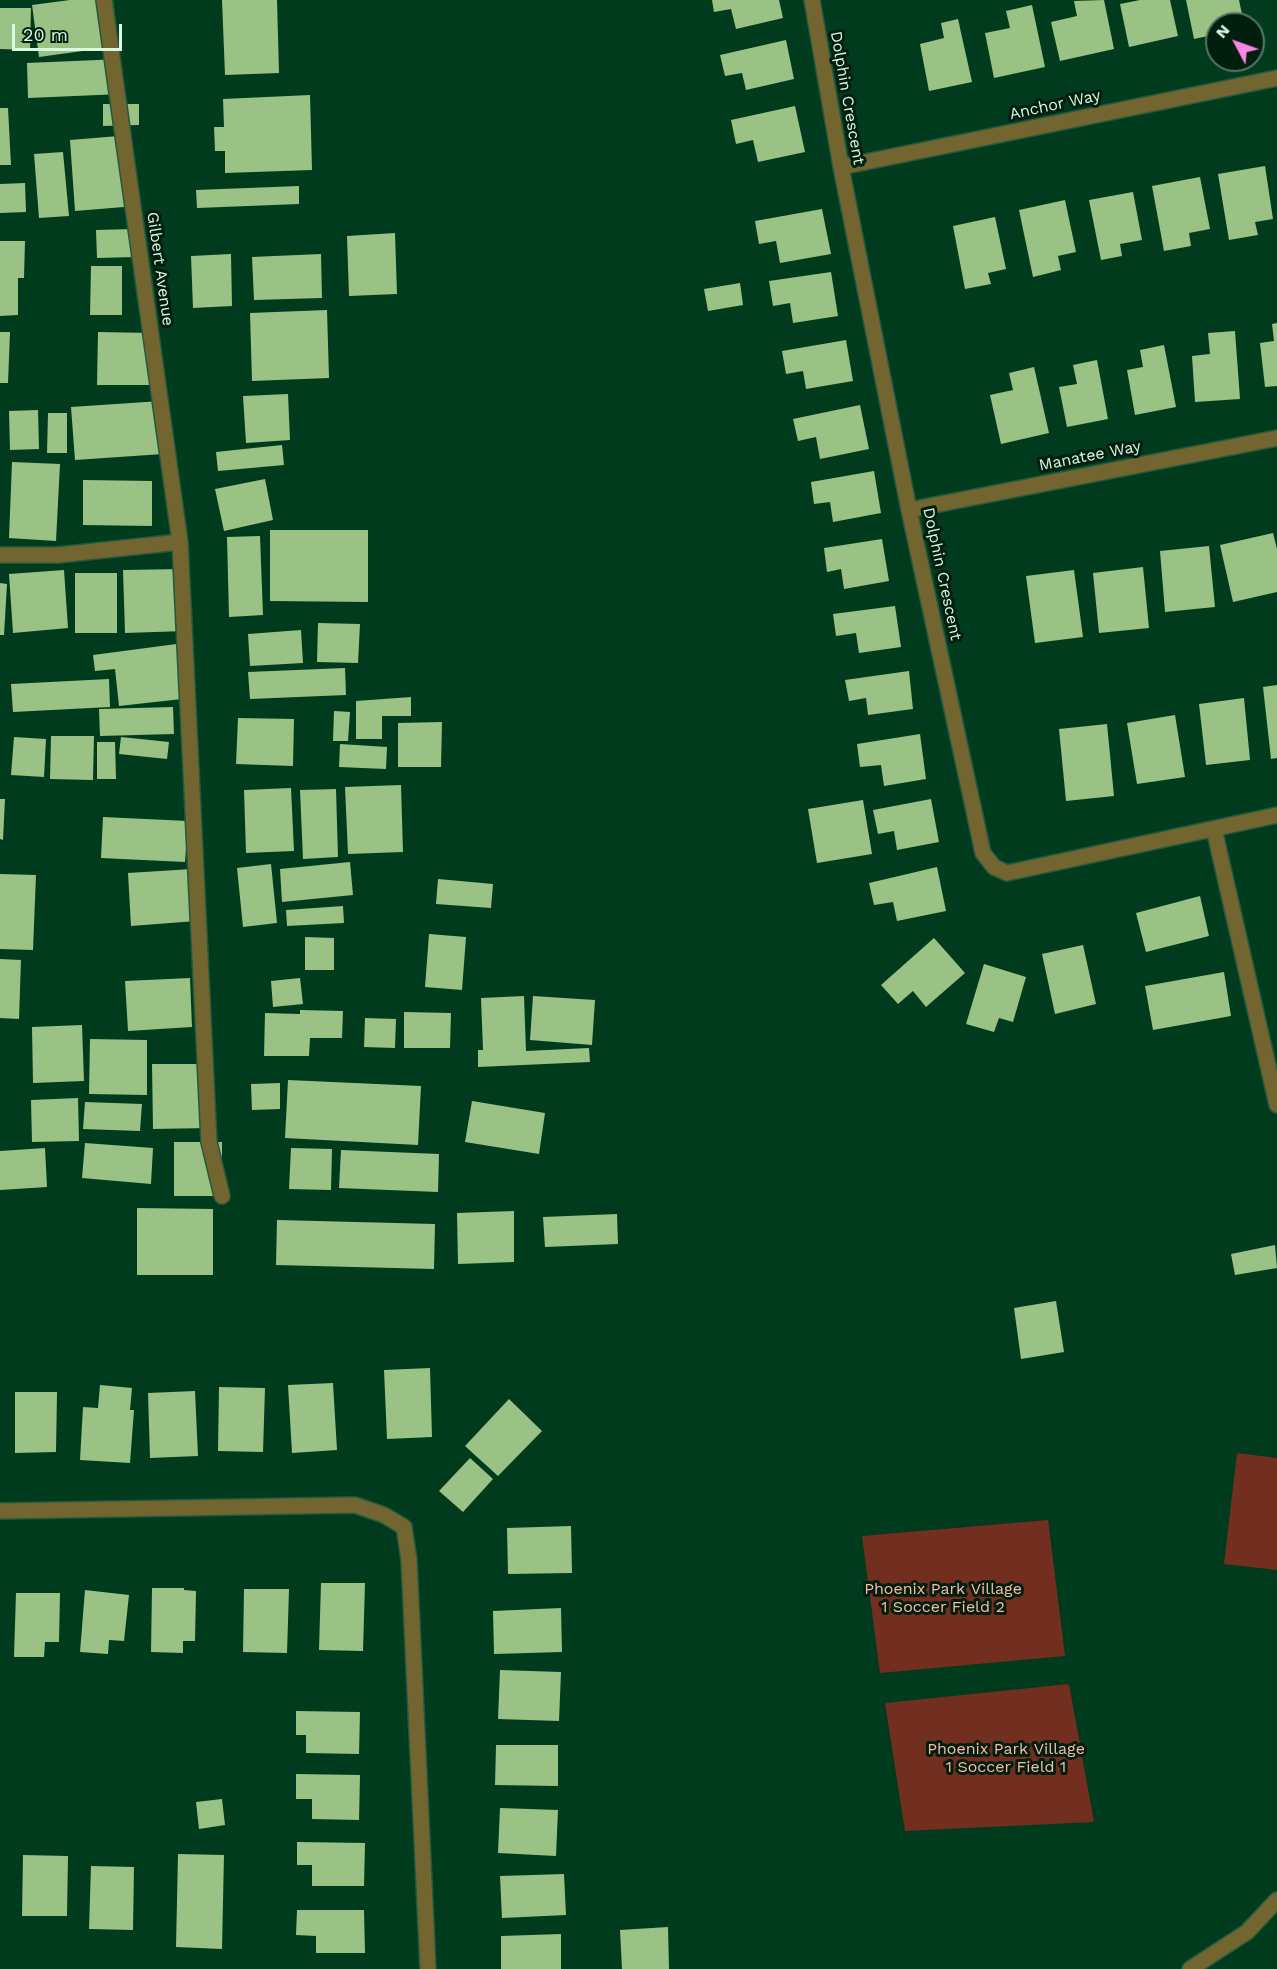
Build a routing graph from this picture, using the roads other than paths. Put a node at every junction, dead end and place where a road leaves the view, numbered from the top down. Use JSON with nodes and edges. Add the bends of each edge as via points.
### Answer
{"nodes":[{"id":1,"x":104,"y":0,"type":"edge"},
{"id":2,"x":812,"y":0,"type":"edge"},
{"id":3,"x":1277,"y":78,"type":"edge"},
{"id":4,"x":841,"y":167,"type":"junction"},
{"id":5,"x":1277,"y":438,"type":"edge"},
{"id":6,"x":909,"y":510,"type":"junction"},
{"id":7,"x":180,"y":542,"type":"junction"},
{"id":8,"x":0,"y":555,"type":"edge"},
{"id":9,"x":1277,"y":815,"type":"edge"},
{"id":10,"x":1214,"y":829,"type":"junction"},
{"id":11,"x":1277,"y":1105,"type":"edge"},
{"id":12,"x":222,"y":1196,"type":"dead end"},
{"id":13,"x":0,"y":1511,"type":"edge"},
{"id":14,"x":1277,"y":1900,"type":"edge"},
{"id":15,"x":428,"y":1969,"type":"edge"},
{"id":16,"x":1190,"y":1969,"type":"edge"}],
"edges":[{"from":1,"to":7,"type":"street","name":"Gilbert Avenue"},
{"from":2,"to":4,"type":"street","name":"Dolphin Crescent"},
{"from":3,"to":4,"type":"street","name":"Anchor Way"},
{"from":4,"to":6,"type":"street","name":"Dolphin Crescent"},
{"from":5,"to":6,"type":"street","name":"Manatee Way"},
{"from":6,"to":10,"type":"street","name":"Dolphin Crescent","via":[[984,853],[994,867],[1007,873]]},
{"from":7,"to":8,"type":"street","via":[[58,555]]},
{"from":7,"to":12,"type":"street","name":"Gilbert Avenue","via":[[209,1142]]},
{"from":9,"to":10,"type":"street","name":"Dolphin Crescent"},
{"from":10,"to":11,"type":"street"},
{"from":13,"to":15,"type":"street","via":[[355,1505],[404,1527],[409,1560]]},
{"from":14,"to":16,"type":"street","via":[[1247,1932]]}]}
